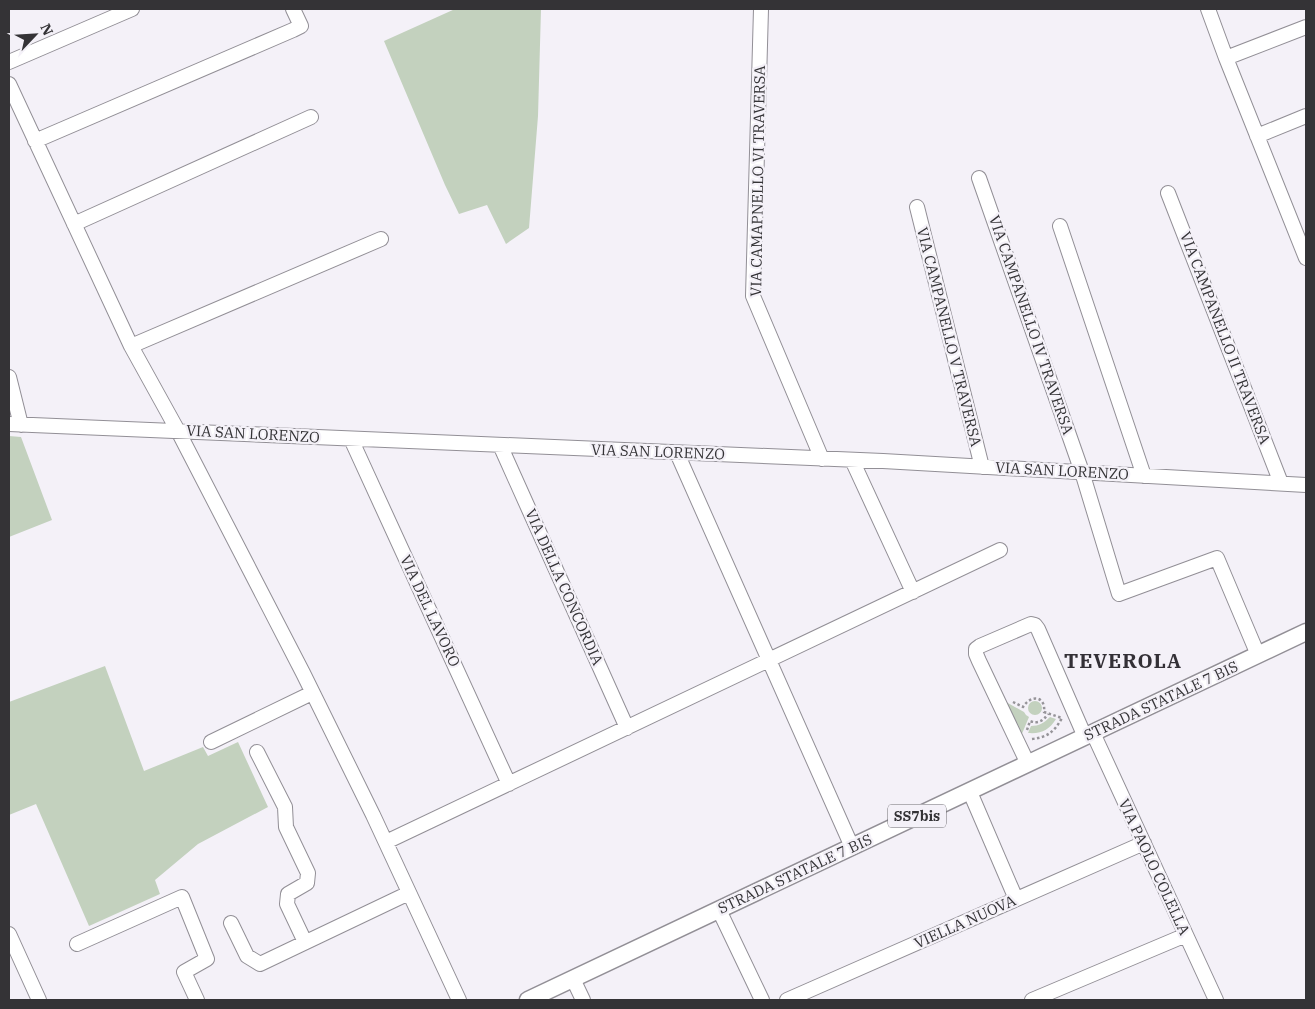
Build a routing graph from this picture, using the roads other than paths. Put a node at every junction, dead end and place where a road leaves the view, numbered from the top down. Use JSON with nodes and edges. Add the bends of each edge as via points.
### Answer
{"nodes":[{"id":1,"x":132,"y":9,"type":"edge"},
{"id":2,"x":293,"y":9,"type":"edge"},
{"id":3,"x":761,"y":9,"type":"edge"},
{"id":4,"x":1208,"y":9,"type":"edge"},
{"id":5,"x":1306,"y":27,"type":"edge"},
{"id":6,"x":1226,"y":58,"type":"junction"},
{"id":7,"x":9,"y":62,"type":"edge"},
{"id":8,"x":9,"y":84,"type":"edge"},
{"id":9,"x":1306,"y":116,"type":"edge"},
{"id":10,"x":311,"y":117,"type":"dead end"},
{"id":11,"x":1257,"y":136,"type":"junction"},
{"id":12,"x":35,"y":141,"type":"junction"},
{"id":13,"x":979,"y":178,"type":"dead end"},
{"id":14,"x":1168,"y":194,"type":"dead end"},
{"id":15,"x":917,"y":207,"type":"dead end"},
{"id":16,"x":74,"y":224,"type":"junction"},
{"id":17,"x":1060,"y":226,"type":"dead end"},
{"id":18,"x":381,"y":239,"type":"dead end"},
{"id":19,"x":1306,"y":258,"type":"edge"},
{"id":20,"x":131,"y":346,"type":"junction"},
{"id":21,"x":9,"y":377,"type":"edge"},
{"id":22,"x":15,"y":424,"type":"edge"},
{"id":23,"x":178,"y":431,"type":"junction"},
{"id":24,"x":351,"y":439,"type":"junction"},
{"id":25,"x":500,"y":446,"type":"junction"},
{"id":26,"x":678,"y":453,"type":"junction"},
{"id":27,"x":822,"y":459,"type":"junction"},
{"id":28,"x":852,"y":460,"type":"junction"},
{"id":29,"x":982,"y":467,"type":"junction"},
{"id":30,"x":1082,"y":472,"type":"junction"},
{"id":31,"x":1144,"y":476,"type":"junction"},
{"id":32,"x":1281,"y":483,"type":"junction"},
{"id":33,"x":1306,"y":485,"type":"edge"},
{"id":34,"x":1000,"y":550,"type":"dead end"},
{"id":35,"x":913,"y":592,"type":"junction"},
{"id":36,"x":1306,"y":632,"type":"edge"},
{"id":37,"x":1258,"y":655,"type":"junction"},
{"id":38,"x":769,"y":660,"type":"junction"},
{"id":39,"x":312,"y":693,"type":"junction"},
{"id":40,"x":627,"y":728,"type":"junction"},
{"id":41,"x":1089,"y":735,"type":"junction"},
{"id":42,"x":212,"y":742,"type":"dead end"},
{"id":43,"x":257,"y":752,"type":"dead end"},
{"id":44,"x":1028,"y":764,"type":"junction"},
{"id":45,"x":509,"y":784,"type":"junction"},
{"id":46,"x":970,"y":792,"type":"junction"},
{"id":47,"x":386,"y":842,"type":"junction"},
{"id":48,"x":1144,"y":843,"type":"junction"},
{"id":49,"x":852,"y":847,"type":"junction"},
{"id":50,"x":409,"y":893,"type":"junction"},
{"id":51,"x":1016,"y":899,"type":"junction"},
{"id":52,"x":719,"y":910,"type":"junction"},
{"id":53,"x":231,"y":923,"type":"dead end"},
{"id":54,"x":9,"y":934,"type":"edge"},
{"id":55,"x":1186,"y":935,"type":"junction"},
{"id":56,"x":305,"y":942,"type":"junction"},
{"id":57,"x":77,"y":944,"type":"dead end"},
{"id":58,"x":573,"y":979,"type":"junction"},
{"id":59,"x":38,"y":1000,"type":"edge"},
{"id":60,"x":197,"y":1000,"type":"edge"},
{"id":61,"x":459,"y":1000,"type":"edge"},
{"id":62,"x":528,"y":1000,"type":"edge"},
{"id":63,"x":583,"y":1000,"type":"edge"},
{"id":64,"x":762,"y":1000,"type":"edge"},
{"id":65,"x":787,"y":1000,"type":"edge"},
{"id":66,"x":1032,"y":1000,"type":"edge"},
{"id":67,"x":1216,"y":1000,"type":"edge"}],
"edges":[{"from":1,"to":7,"type":"street"},
{"from":2,"to":12,"type":"street","via":[[301,26]]},
{"from":3,"to":27,"type":"street","name":"VIA CAMAPNELLO VI TRAVERSA","via":[[753,296]]},
{"from":4,"to":6,"type":"street"},
{"from":5,"to":6,"type":"street"},
{"from":6,"to":11,"type":"street"},
{"from":8,"to":12,"type":"street"},
{"from":9,"to":11,"type":"street"},
{"from":10,"to":16,"type":"street"},
{"from":11,"to":19,"type":"street"},
{"from":12,"to":16,"type":"street"},
{"from":13,"to":30,"type":"street","name":"VIA CAMPANELLO IV TRAVERSA"},
{"from":14,"to":32,"type":"street","name":"VIA CAMPANELLO II TRAVERSA"},
{"from":15,"to":29,"type":"street","name":"VIA CAMPANELLO V TRAVERSA"},
{"from":16,"to":20,"type":"street"},
{"from":17,"to":31,"type":"street"},
{"from":18,"to":20,"type":"street"},
{"from":20,"to":23,"type":"street"},
{"from":21,"to":22,"type":"street"},
{"from":22,"to":23,"type":"street","name":"VIA SAN LORENZO"},
{"from":23,"to":24,"type":"street","name":"VIA SAN LORENZO"},
{"from":23,"to":39,"type":"street"},
{"from":24,"to":25,"type":"street","name":"VIA SAN LORENZO"},
{"from":24,"to":45,"type":"street","name":"VIA DEL LAVORO"},
{"from":25,"to":26,"type":"street","name":"VIA SAN LORENZO"},
{"from":25,"to":40,"type":"street","name":"VIA DELLA CONCORDIA"},
{"from":26,"to":27,"type":"street","name":"VIA SAN LORENZO"},
{"from":26,"to":38,"type":"street"},
{"from":27,"to":28,"type":"street","name":"VIA SAN LORENZO"},
{"from":28,"to":29,"type":"street","name":"VIA SAN LORENZO"},
{"from":28,"to":35,"type":"street"},
{"from":29,"to":30,"type":"street","name":"VIA SAN LORENZO"},
{"from":30,"to":31,"type":"street","name":"VIA SAN LORENZO"},
{"from":30,"to":37,"type":"street","name":"VIA CAMPANELLO IV TRAVERSA","via":[[1119,594],[1217,558]]},
{"from":31,"to":32,"type":"street","name":"VIA SAN LORENZO"},
{"from":32,"to":33,"type":"street","name":"VIA SAN LORENZO"},
{"from":34,"to":35,"type":"street"},
{"from":35,"to":38,"type":"street"},
{"from":36,"to":37,"type":"main road","name":"STRADA STATALE 7 BIS","number":"SS7bis"},
{"from":37,"to":41,"type":"main road","name":"STRADA STATALE 7 BIS","number":"SS7bis"},
{"from":38,"to":40,"type":"street"},
{"from":38,"to":49,"type":"street"},
{"from":39,"to":42,"type":"street"},
{"from":39,"to":47,"type":"street"},
{"from":40,"to":45,"type":"street"},
{"from":41,"to":44,"type":"main road","name":"STRADA STATALE 7 BIS","number":"SS7bis"},
{"from":41,"to":44,"type":"street","name":"VIA PAOLO COLELLA","via":[[1034,625],[980,646],[976,654]]},
{"from":41,"to":48,"type":"street","name":"VIA PAOLO COLELLA"},
{"from":43,"to":56,"type":"street","via":[[285,807],[286,827],[308,873],[307,884],[288,894],[287,904]]},
{"from":44,"to":46,"type":"main road","name":"STRADA STATALE 7 BIS","number":"SS7bis"},
{"from":45,"to":47,"type":"street"},
{"from":46,"to":49,"type":"main road","name":"STRADA STATALE 7 BIS","number":"SS7bis"},
{"from":46,"to":51,"type":"street"},
{"from":47,"to":50,"type":"street"},
{"from":48,"to":51,"type":"street","name":"VIELLA NUOVA"},
{"from":48,"to":55,"type":"street","name":"VIA PAOLO COLELLA"},
{"from":49,"to":52,"type":"main road","name":"STRADA STATALE 7 BIS","number":"SS7bis"},
{"from":50,"to":56,"type":"street"},
{"from":50,"to":61,"type":"street"},
{"from":51,"to":65,"type":"street","name":"VIELLA NUOVA"},
{"from":52,"to":58,"type":"main road","name":"STRADA STATALE 7 BIS","number":"SS7bis"},
{"from":52,"to":64,"type":"street"},
{"from":53,"to":56,"type":"street","via":[[247,956],[260,964]]},
{"from":54,"to":59,"type":"street"},
{"from":55,"to":66,"type":"street"},
{"from":55,"to":67,"type":"street","name":"VIA PAOLO COLELLA"},
{"from":57,"to":60,"type":"street","via":[[182,897],[208,959],[184,972]]},
{"from":58,"to":62,"type":"main road","name":"STRADA STATALE 7 BIS","number":"SS7bis"},
{"from":58,"to":63,"type":"street"}]}
